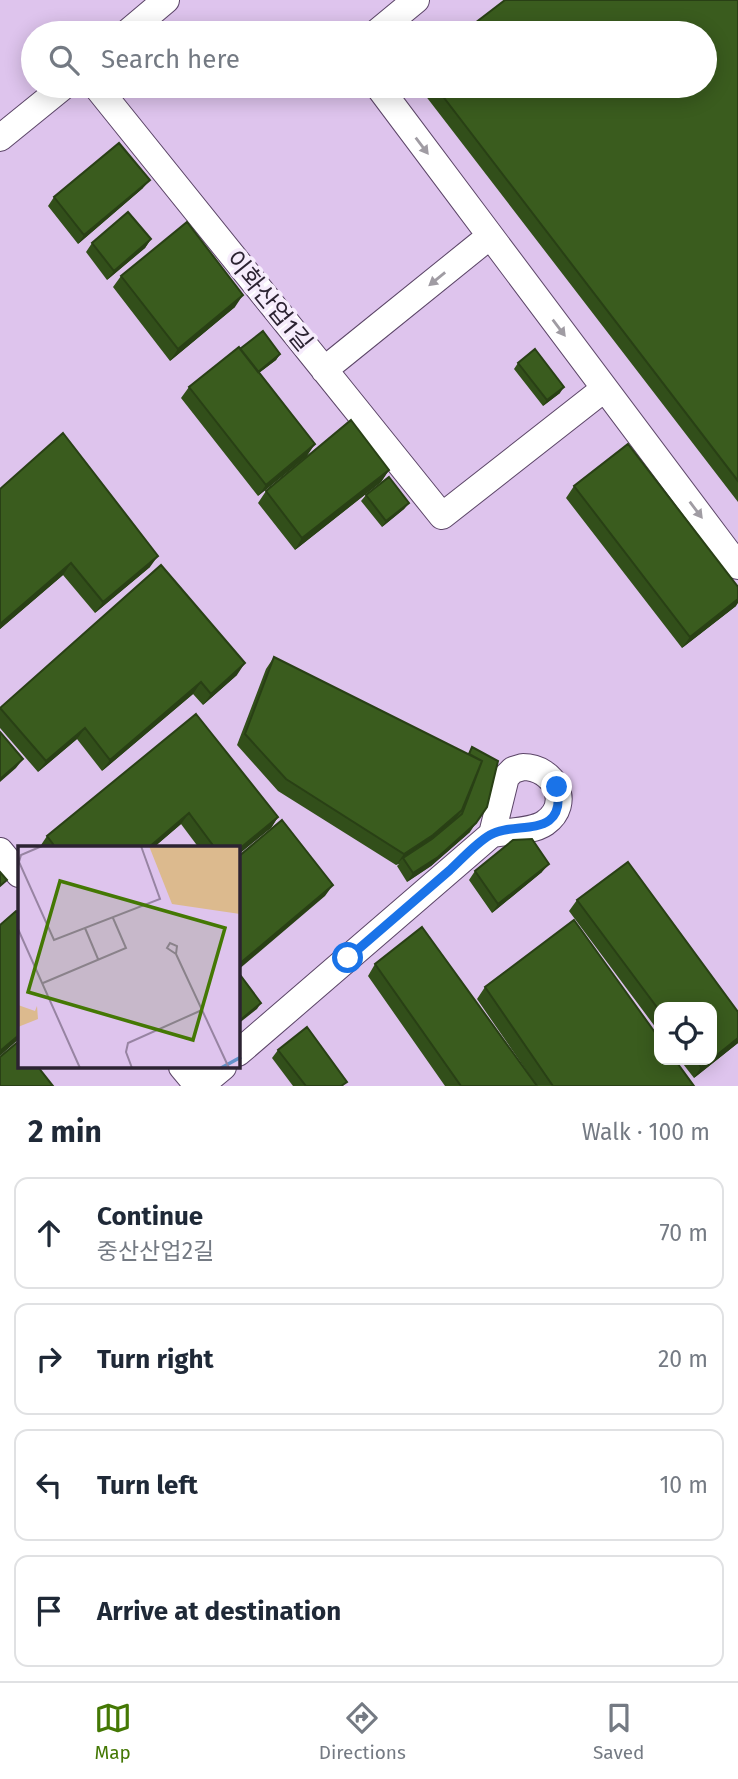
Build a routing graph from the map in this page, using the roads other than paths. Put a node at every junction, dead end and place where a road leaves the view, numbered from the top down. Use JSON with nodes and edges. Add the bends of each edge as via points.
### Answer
{"nodes":[{"id":1,"x":166,"y":0,"type":"edge"},
{"id":2,"x":416,"y":0,"type":"edge"},
{"id":3,"x":141,"y":21,"type":"edge"},
{"id":4,"x":391,"y":21,"type":"edge"},
{"id":5,"x":49,"y":98,"type":"edge"},
{"id":6,"x":106,"y":98,"type":"edge"},
{"id":7,"x":387,"y":98,"type":"edge"},
{"id":8,"x":0,"y":138,"type":"edge"},
{"id":9,"x":490,"y":236,"type":"junction"},
{"id":10,"x":324,"y":370,"type":"junction"},
{"id":11,"x":604,"y":389,"type":"junction"},
{"id":12,"x":738,"y":566,"type":"edge"},
{"id":13,"x":492,"y":834,"type":"dead end"},
{"id":14,"x":0,"y":851,"type":"edge"},
{"id":15,"x":18,"y":873,"type":"edge"},
{"id":16,"x":240,"y":1051,"type":"edge"},
{"id":17,"x":183,"y":1068,"type":"edge"},
{"id":18,"x":222,"y":1068,"type":"edge"},
{"id":19,"x":199,"y":1086,"type":"edge"}],
"edges":[{"from":1,"to":3,"type":"street"},
{"from":2,"to":4,"type":"street"},
{"from":5,"to":8,"type":"street"},
{"from":6,"to":10,"type":"street","name":"이화산업1길"},
{"from":7,"to":9,"type":"street","one_way":true},
{"from":9,"to":10,"type":"street","one_way":true},
{"from":9,"to":11,"type":"street","one_way":true},
{"from":10,"to":11,"type":"street","name":"이화산업1길","via":[[442,516]]},
{"from":11,"to":12,"type":"street","one_way":true},
{"from":13,"to":16,"type":"street"},
{"from":14,"to":15,"type":"street"},
{"from":17,"to":19,"type":"street"},
{"from":18,"to":19,"type":"street"}]}
